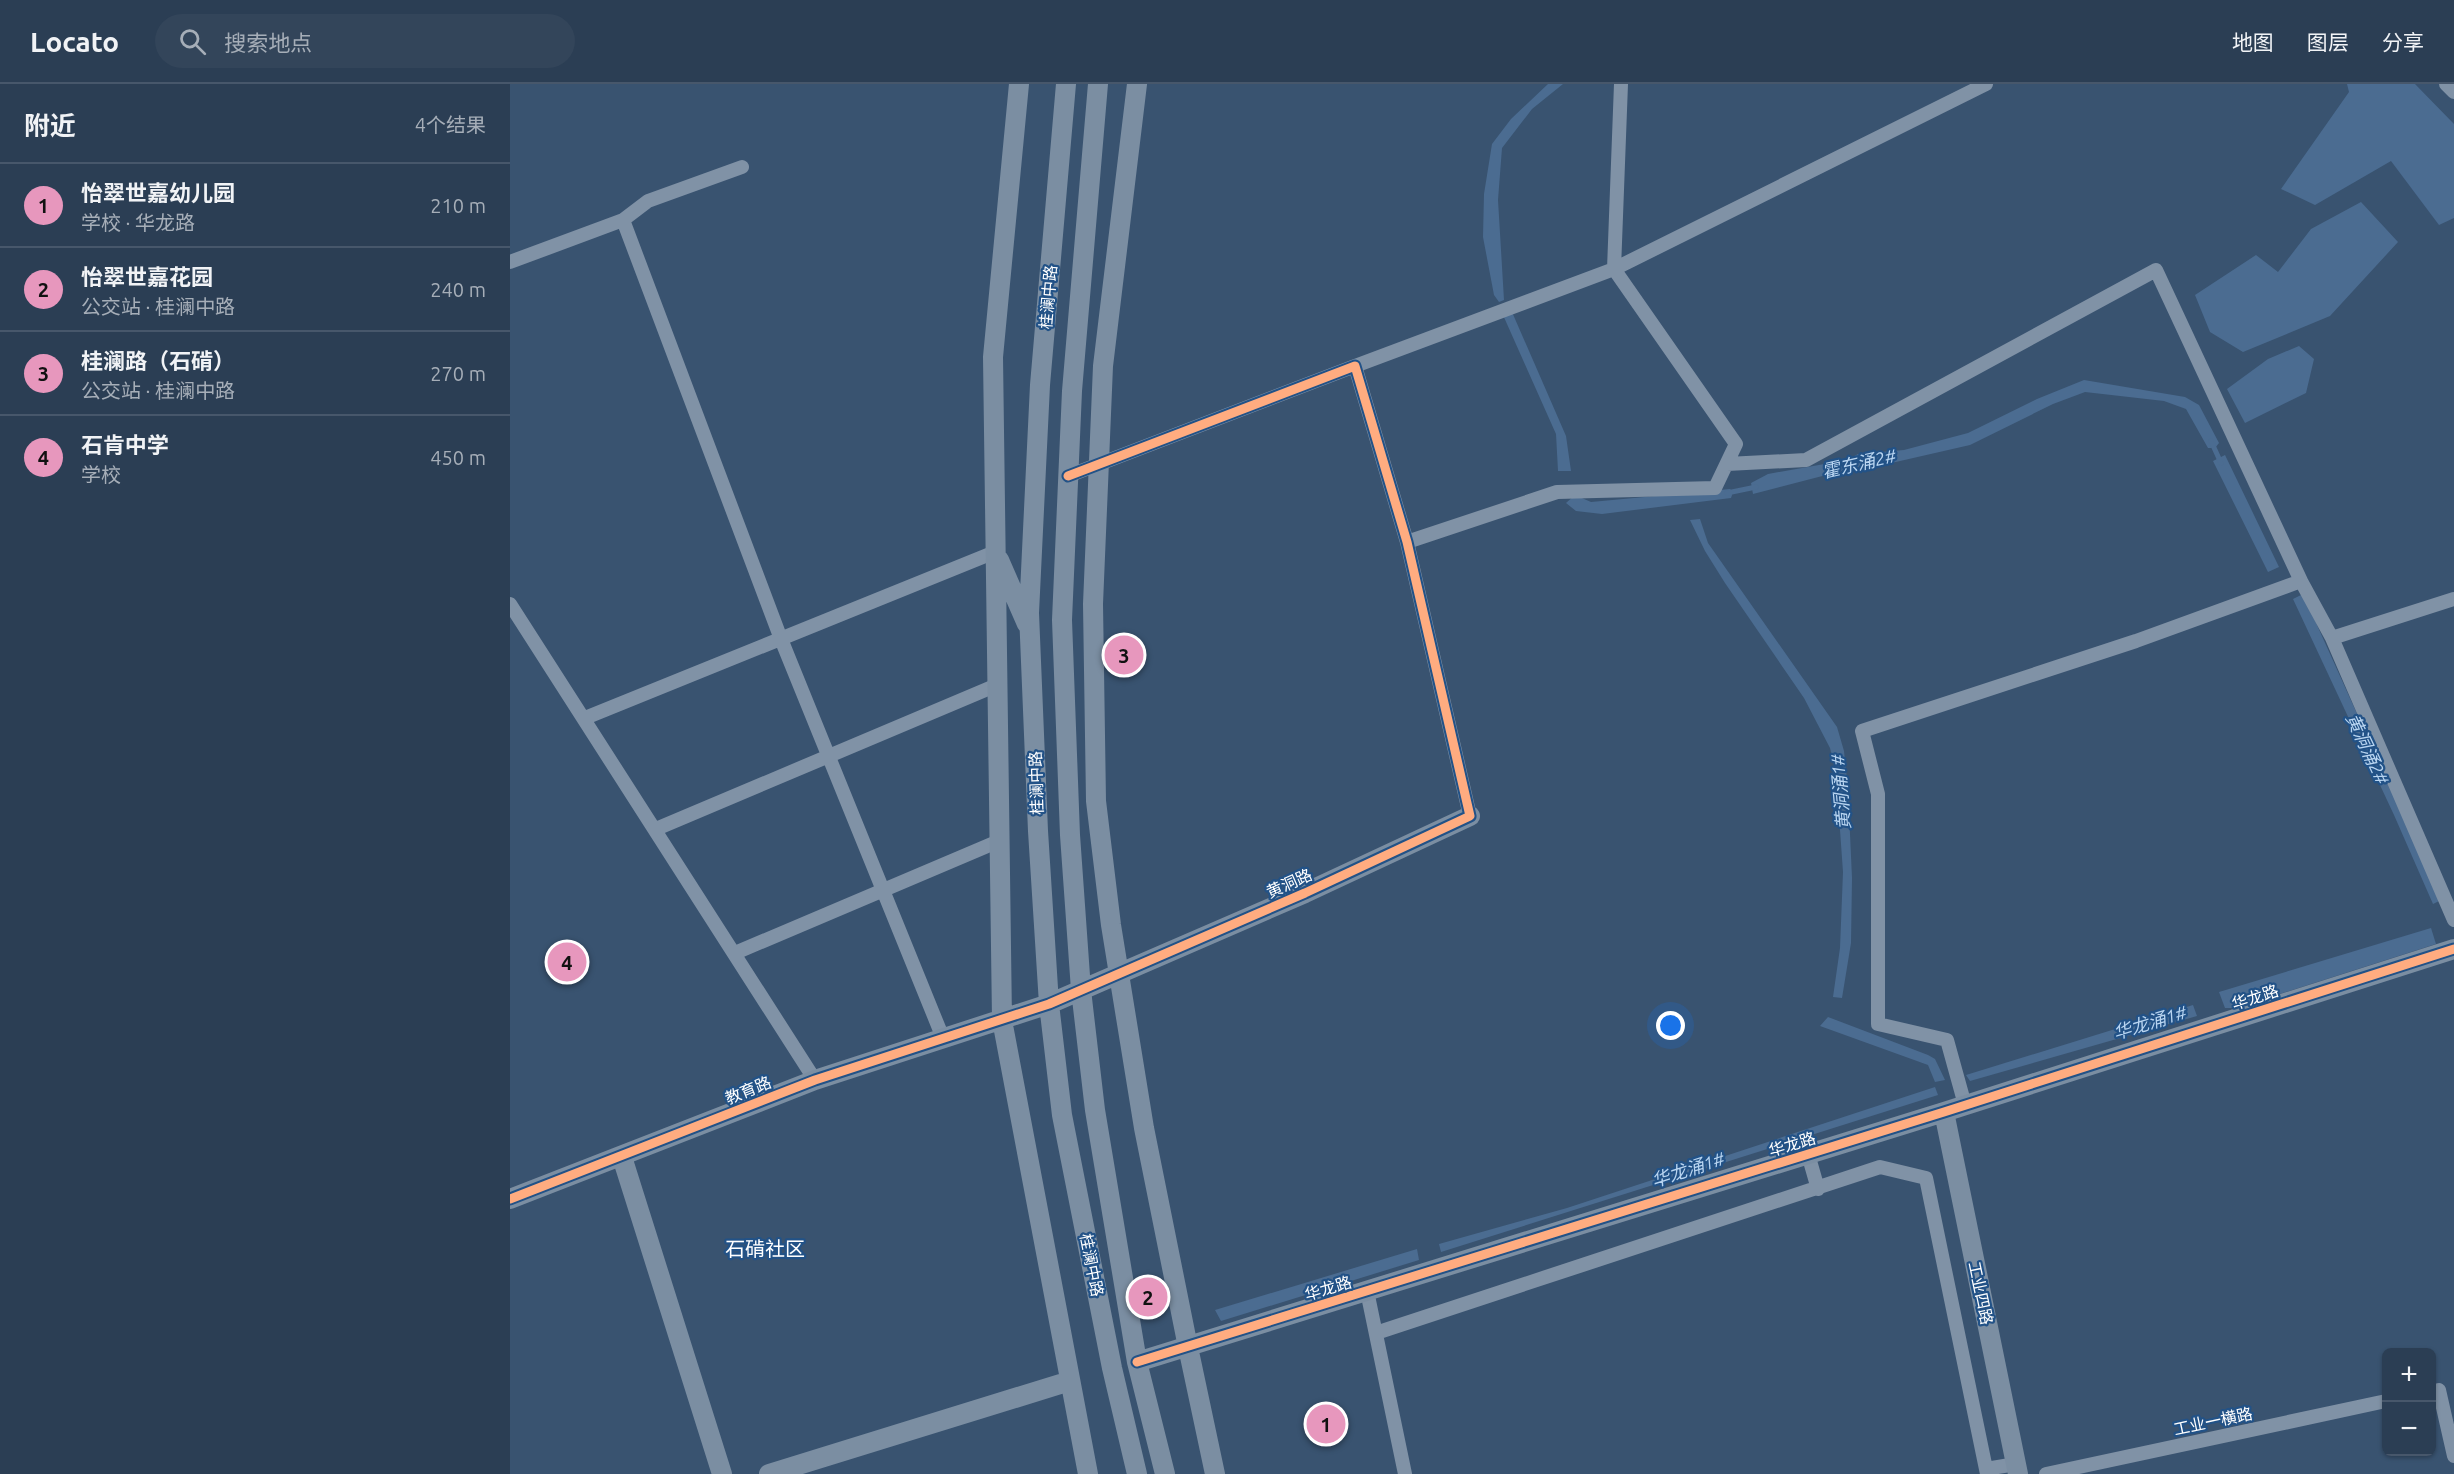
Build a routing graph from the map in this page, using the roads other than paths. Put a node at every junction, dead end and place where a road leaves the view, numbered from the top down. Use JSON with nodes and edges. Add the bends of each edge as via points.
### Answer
{"nodes":[{"id":1,"x":1019,"y":84,"type":"edge"},
{"id":2,"x":1066,"y":84,"type":"edge"},
{"id":3,"x":1098,"y":84,"type":"edge"},
{"id":4,"x":1137,"y":84,"type":"edge"},
{"id":5,"x":1621,"y":84,"type":"edge"},
{"id":6,"x":1986,"y":84,"type":"edge"},
{"id":7,"x":2446,"y":84,"type":"edge"},
{"id":8,"x":2454,"y":92,"type":"edge"},
{"id":9,"x":742,"y":167,"type":"dead end"},
{"id":10,"x":623,"y":220,"type":"junction"},
{"id":11,"x":510,"y":262,"type":"edge"},
{"id":12,"x":1614,"y":269,"type":"junction"},
{"id":13,"x":1355,"y":366,"type":"junction"},
{"id":14,"x":1099,"y":464,"type":"junction"},
{"id":15,"x":1726,"y":464,"type":"junction"},
{"id":16,"x":1068,"y":476,"type":"junction"},
{"id":17,"x":1407,"y":542,"type":"junction"},
{"id":18,"x":995,"y":552,"type":"junction"},
{"id":19,"x":2301,"y":581,"type":"junction"},
{"id":20,"x":2454,"y":599,"type":"edge"},
{"id":21,"x":510,"y":604,"type":"edge"},
{"id":22,"x":1030,"y":632,"type":"junction"},
{"id":23,"x":2332,"y":638,"type":"junction"},
{"id":24,"x":782,"y":639,"type":"junction"},
{"id":25,"x":997,"y":685,"type":"junction"},
{"id":26,"x":585,"y":718,"type":"junction"},
{"id":27,"x":829,"y":756,"type":"junction"},
{"id":28,"x":1470,"y":816,"type":"joint"},
{"id":29,"x":656,"y":829,"type":"junction"},
{"id":30,"x":999,"y":841,"type":"junction"},
{"id":31,"x":884,"y":890,"type":"junction"},
{"id":32,"x":2454,"y":920,"type":"edge"},
{"id":33,"x":2454,"y":949,"type":"edge"},
{"id":34,"x":735,"y":953,"type":"junction"},
{"id":35,"x":1119,"y":974,"type":"junction"},
{"id":36,"x":1081,"y":990,"type":"junction"},
{"id":37,"x":1049,"y":1004,"type":"junction"},
{"id":38,"x":1002,"y":1020,"type":"junction"},
{"id":39,"x":943,"y":1038,"type":"junction"},
{"id":40,"x":816,"y":1080,"type":"junction"},
{"id":41,"x":1965,"y":1105,"type":"junction"},
{"id":42,"x":1944,"y":1112,"type":"junction"},
{"id":43,"x":1808,"y":1154,"type":"junction"},
{"id":44,"x":622,"y":1156,"type":"junction"},
{"id":45,"x":1818,"y":1189,"type":"junction"},
{"id":46,"x":510,"y":1199,"type":"edge"},
{"id":47,"x":1367,"y":1291,"type":"junction"},
{"id":48,"x":1376,"y":1334,"type":"junction"},
{"id":49,"x":1188,"y":1347,"type":"junction"},
{"id":50,"x":1137,"y":1362,"type":"junction"},
{"id":51,"x":1070,"y":1381,"type":"junction"},
{"id":52,"x":2436,"y":1394,"type":"edge"},
{"id":53,"x":2382,"y":1402,"type":"edge"},
{"id":54,"x":2454,"y":1456,"type":"edge"},
{"id":55,"x":2017,"y":1469,"type":"edge"},
{"id":56,"x":1987,"y":1472,"type":"edge"},
{"id":57,"x":722,"y":1474,"type":"edge"},
{"id":58,"x":769,"y":1474,"type":"edge"},
{"id":59,"x":1088,"y":1474,"type":"edge"},
{"id":60,"x":1137,"y":1474,"type":"edge"},
{"id":61,"x":1165,"y":1474,"type":"edge"},
{"id":62,"x":1215,"y":1474,"type":"edge"},
{"id":63,"x":1405,"y":1474,"type":"edge"},
{"id":64,"x":2046,"y":1474,"type":"edge"}],
"edges":[{"from":1,"to":18,"type":"main road","via":[[993,357]]},
{"from":2,"to":22,"type":"main road","name":"桂澜中路","via":[[1040,385]]},
{"from":3,"to":16,"type":"main road","name":"桂澜中路"},
{"from":4,"to":14,"type":"main road","via":[[1103,366]]},
{"from":5,"to":12,"type":"street"},
{"from":6,"to":12,"type":"street"},
{"from":7,"to":8,"type":"street"},
{"from":9,"to":10,"type":"street","via":[[648,201]]},
{"from":10,"to":11,"type":"street"},
{"from":10,"to":24,"type":"street"},
{"from":12,"to":13,"type":"street"},
{"from":12,"to":15,"type":"street","via":[[1736,444]]},
{"from":13,"to":14,"type":"street"},
{"from":13,"to":17,"type":"street"},
{"from":14,"to":16,"type":"street"},
{"from":14,"to":35,"type":"main road","via":[[1092,604],[1095,801]]},
{"from":15,"to":17,"type":"street","via":[[1715,488],[1557,492]]},
{"from":15,"to":19,"type":"street","via":[[1806,460],[2156,270]]},
{"from":16,"to":36,"type":"main road","name":"桂澜中路","via":[[1062,620],[1070,835]]},
{"from":17,"to":28,"type":"street"},
{"from":18,"to":22,"type":"main road"},
{"from":18,"to":24,"type":"street"},
{"from":18,"to":25,"type":"main road"},
{"from":19,"to":23,"type":"street"},
{"from":19,"to":41,"type":"street","via":[[2136,641],[1862,731],[1878,794],[1878,1024],[1947,1040]]},
{"from":20,"to":23,"type":"street"},
{"from":21,"to":26,"type":"street"},
{"from":22,"to":37,"type":"main road","name":"桂澜中路"},
{"from":23,"to":32,"type":"street"},
{"from":24,"to":26,"type":"street"},
{"from":24,"to":27,"type":"street"},
{"from":25,"to":27,"type":"street"},
{"from":25,"to":30,"type":"main road"},
{"from":26,"to":29,"type":"street"},
{"from":27,"to":29,"type":"street"},
{"from":27,"to":31,"type":"street"},
{"from":28,"to":35,"type":"main road","name":"黄洞路"},
{"from":29,"to":34,"type":"street"},
{"from":30,"to":31,"type":"street"},
{"from":30,"to":38,"type":"main road"},
{"from":31,"to":34,"type":"street"},
{"from":31,"to":39,"type":"street"},
{"from":33,"to":41,"type":"main road","name":"华龙路"},
{"from":34,"to":40,"type":"street"},
{"from":35,"to":36,"type":"main road","name":"黄洞路"},
{"from":35,"to":49,"type":"main road","via":[[1144,1128]]},
{"from":36,"to":37,"type":"main road","name":"黄洞路"},
{"from":36,"to":50,"type":"main road","name":"桂澜中路","via":[[1095,1110]]},
{"from":37,"to":38,"type":"main road","name":"教育路"},
{"from":37,"to":60,"type":"main road","name":"桂澜中路","via":[[1062,1115]]},
{"from":38,"to":39,"type":"main road","name":"教育路"},
{"from":38,"to":51,"type":"main road"},
{"from":39,"to":40,"type":"main road","name":"教育路"},
{"from":40,"to":44,"type":"main road","name":"教育路"},
{"from":41,"to":42,"type":"main road","name":"华龙路"},
{"from":42,"to":43,"type":"main road","name":"华龙路"},
{"from":42,"to":55,"type":"main road","name":"工业四路"},
{"from":43,"to":45,"type":"street"},
{"from":43,"to":47,"type":"main road","name":"华龙路"},
{"from":44,"to":46,"type":"main road","name":"教育路"},
{"from":44,"to":57,"type":"main road"},
{"from":45,"to":48,"type":"street"},
{"from":45,"to":56,"type":"street","via":[[1880,1167],[1926,1178]]},
{"from":47,"to":48,"type":"street"},
{"from":47,"to":49,"type":"main road","name":"华龙路"},
{"from":48,"to":63,"type":"street"},
{"from":49,"to":50,"type":"main road","name":"华龙路"},
{"from":49,"to":62,"type":"main road"},
{"from":50,"to":61,"type":"main road","name":"桂澜中路"},
{"from":51,"to":58,"type":"main road"},
{"from":51,"to":59,"type":"main road"},
{"from":52,"to":54,"type":"street"},
{"from":53,"to":64,"type":"street","name":"工业一横路"},
{"from":55,"to":56,"type":"street"}]}
